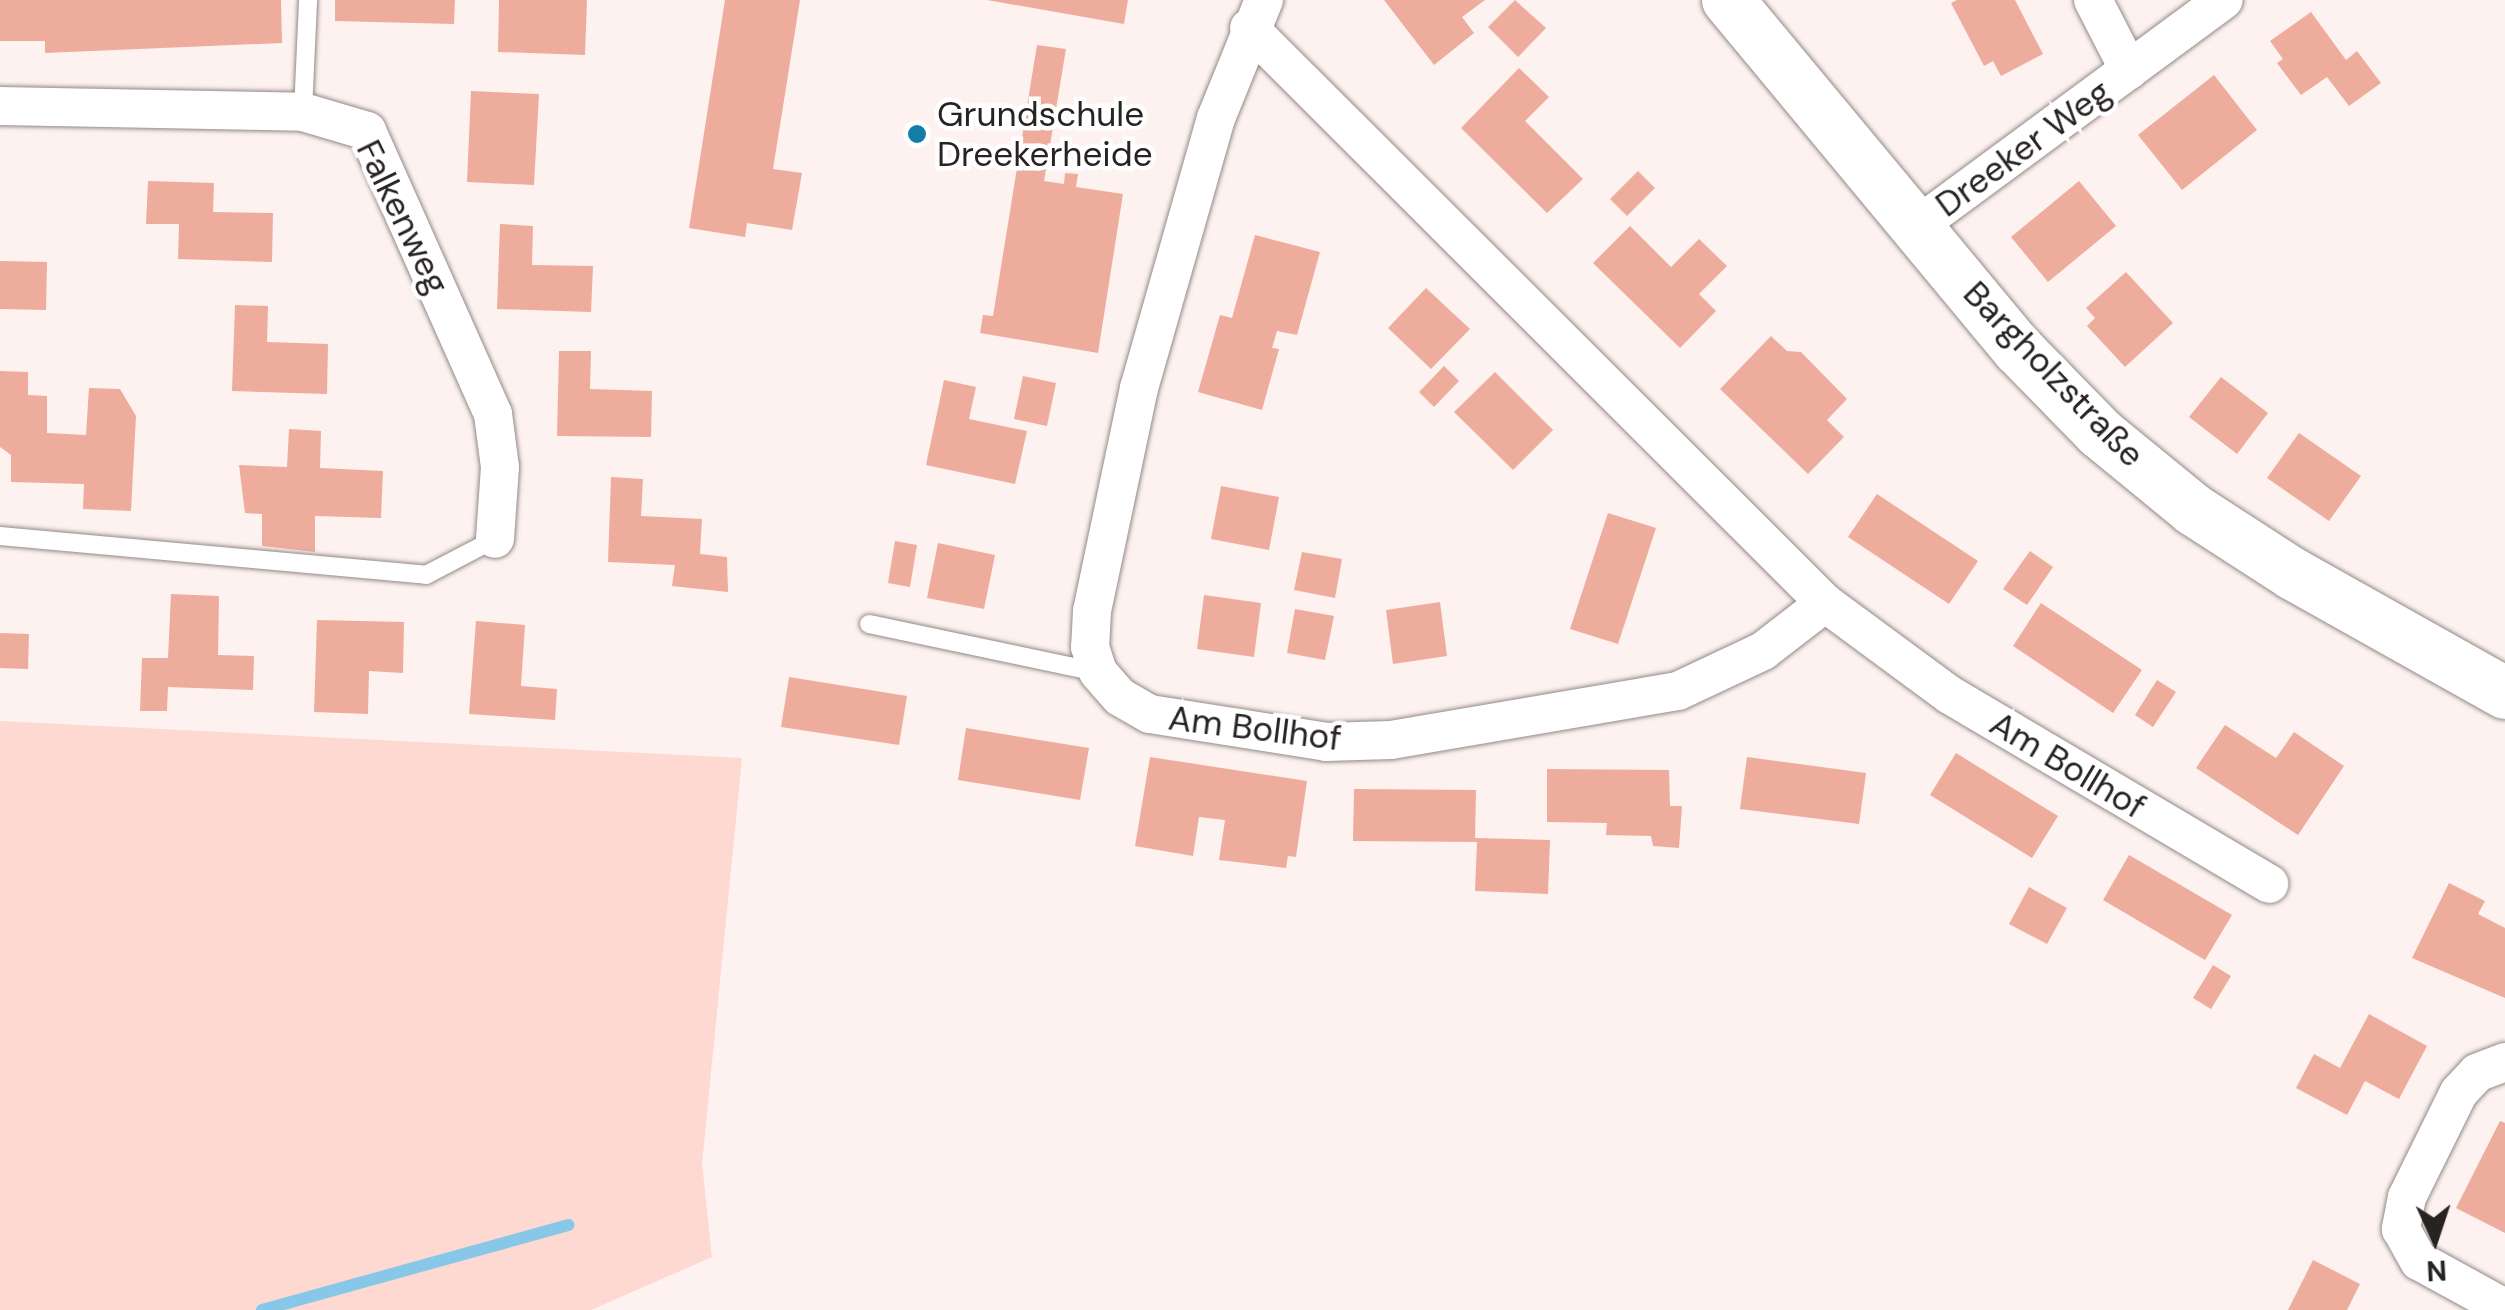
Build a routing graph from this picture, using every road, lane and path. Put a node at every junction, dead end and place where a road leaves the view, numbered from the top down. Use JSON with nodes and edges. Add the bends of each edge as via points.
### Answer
{"nodes":[{"id":1,"x":308,"y":0,"type":"edge"},
{"id":2,"x":1728,"y":0,"type":"edge"},
{"id":3,"x":2093,"y":0,"type":"edge"},
{"id":4,"x":2224,"y":0,"type":"edge"},
{"id":5,"x":1257,"y":14,"type":"edge"},
{"id":6,"x":2129,"y":70,"type":"junction"},
{"id":7,"x":0,"y":106,"type":"edge"},
{"id":8,"x":303,"y":112,"type":"junction"},
{"id":9,"x":1917,"y":226,"type":"junction"},
{"id":10,"x":0,"y":536,"type":"edge"},
{"id":11,"x":495,"y":539,"type":"joint"},
{"id":12,"x":1825,"y":603,"type":"junction"},
{"id":13,"x":868,"y":624,"type":"dead end"},
{"id":14,"x":1098,"y":672,"type":"junction"},
{"id":15,"x":2505,"y":693,"type":"edge"},
{"id":16,"x":2268,"y":884,"type":"dead end"},
{"id":17,"x":2505,"y":1062,"type":"edge"},
{"id":18,"x":2505,"y":1308,"type":"edge"}],
"edges":[{"from":1,"to":8,"type":"lane"},
{"from":2,"to":9,"type":"main road","name":"Bargholzstraße"},
{"from":3,"to":6,"type":"street","name":"Dreeker Weg"},
{"from":4,"to":6,"type":"street","name":"Dreeker Weg"},
{"from":5,"to":12,"type":"street","name":"Am Bollhof"},
{"from":5,"to":14,"type":"street","name":"Am Bollhof","via":[[1216,118],[1138,388],[1092,611],[1090,646]]},
{"from":6,"to":9,"type":"street","name":"Dreeker Weg"},
{"from":7,"to":8,"type":"street","name":"Falkenweg"},
{"from":8,"to":11,"type":"street","name":"Falkenweg","via":[[368,130],[380,152],[493,414],[500,467]]},
{"from":9,"to":15,"type":"main road","name":"Bargholzstraße","via":[[2073,406],[2194,510]]},
{"from":10,"to":11,"type":"lane","via":[[426,574]]},
{"from":12,"to":14,"type":"street","name":"Am Bollhof","via":[[1763,651],[1678,691],[1391,740],[1326,742],[1150,714],[1120,697]]},
{"from":12,"to":16,"type":"street","name":"Am Bollhof","via":[[1950,695]]},
{"from":13,"to":14,"type":"lane"},
{"from":17,"to":18,"type":"street","via":[[2477,1073],[2459,1092],[2407,1197],[2402,1229],[2419,1261]]}]}
